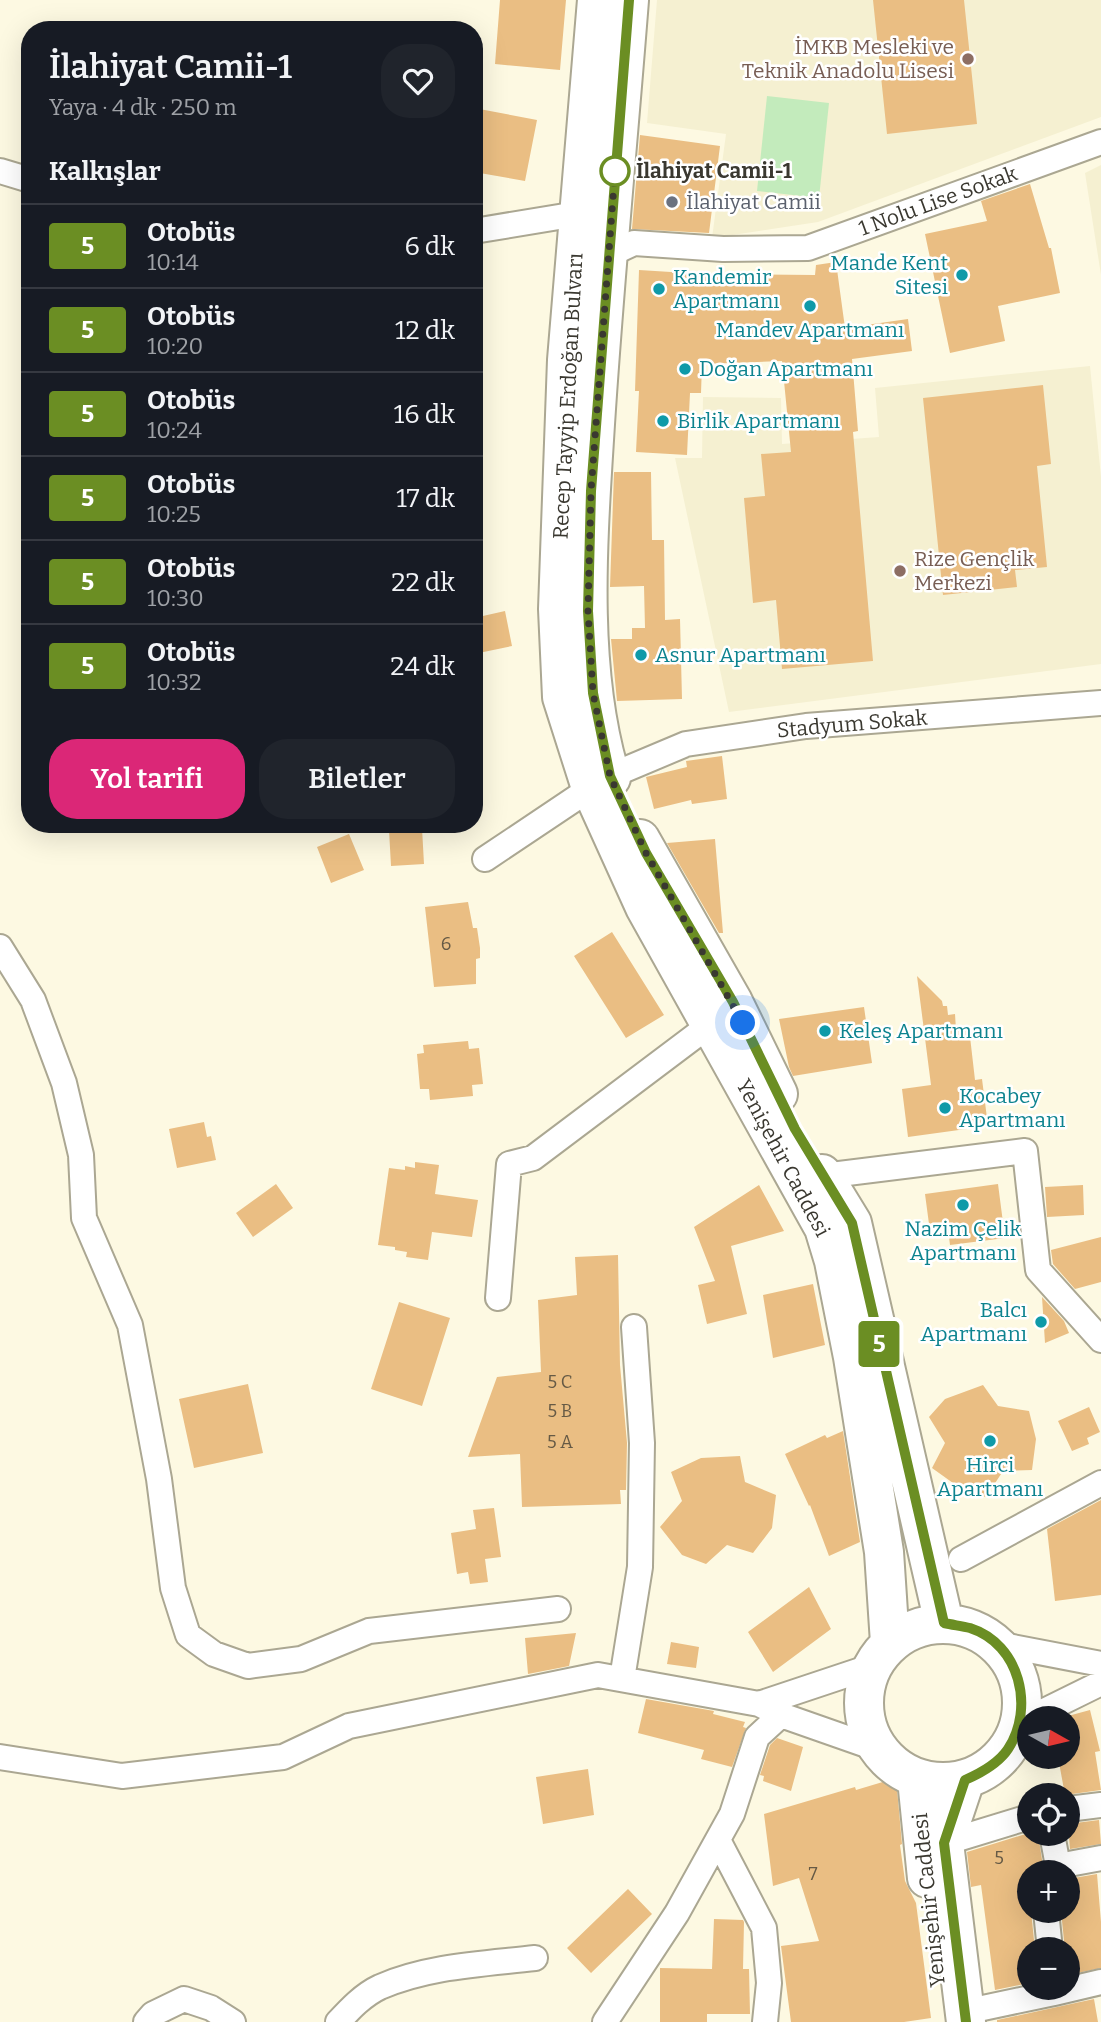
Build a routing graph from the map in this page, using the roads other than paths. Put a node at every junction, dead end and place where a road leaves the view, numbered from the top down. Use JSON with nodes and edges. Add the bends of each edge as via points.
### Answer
{"nodes":[{"id":1,"x":597,"y":0,"type":"edge"},
{"id":2,"x":629,"y":0,"type":"edge"},
{"id":3,"x":1101,"y":142,"type":"edge"},
{"id":4,"x":0,"y":171,"type":"edge"},
{"id":5,"x":21,"y":177,"type":"edge"},
{"id":6,"x":577,"y":214,"type":"junction"},
{"id":7,"x":483,"y":230,"type":"edge"},
{"id":8,"x":608,"y":255,"type":"junction"},
{"id":9,"x":1101,"y":703,"type":"edge"},
{"id":10,"x":601,"y":782,"type":"junction"},
{"id":11,"x":485,"y":859,"type":"dead end"},
{"id":12,"x":0,"y":947,"type":"edge"},
{"id":13,"x":711,"y":1024,"type":"junction"},
{"id":14,"x":823,"y":1176,"type":"junction"},
{"id":15,"x":498,"y":1298,"type":"dead end"},
{"id":16,"x":634,"y":1327,"type":"dead end"},
{"id":17,"x":1101,"y":1340,"type":"edge"},
{"id":18,"x":1101,"y":1483,"type":"edge"},
{"id":19,"x":961,"y":1559,"type":"dead end"},
{"id":20,"x":558,"y":1609,"type":"dead end"},
{"id":21,"x":944,"y":1623,"type":"junction"},
{"id":22,"x":997,"y":1644,"type":"junction"},
{"id":23,"x":882,"y":1655,"type":"junction"},
{"id":24,"x":1101,"y":1664,"type":"edge"},
{"id":25,"x":622,"y":1679,"type":"junction"},
{"id":26,"x":1101,"y":1683,"type":"edge"},
{"id":27,"x":1024,"y":1706,"type":"edge"},
{"id":28,"x":1054,"y":1706,"type":"edge"},
{"id":29,"x":770,"y":1710,"type":"junction"},
{"id":30,"x":1017,"y":1734,"type":"edge"},
{"id":31,"x":878,"y":1749,"type":"junction"},
{"id":32,"x":0,"y":1757,"type":"edge"},
{"id":33,"x":917,"y":1779,"type":"junction"},
{"id":34,"x":965,"y":1780,"type":"junction"},
{"id":35,"x":1101,"y":1805,"type":"edge"},
{"id":36,"x":1080,"y":1808,"type":"edge"},
{"id":37,"x":1017,"y":1821,"type":"edge"},
{"id":38,"x":718,"y":1840,"type":"junction"},
{"id":39,"x":944,"y":1843,"type":"junction"},
{"id":40,"x":1101,"y":1858,"type":"edge"},
{"id":41,"x":1080,"y":1863,"type":"edge"},
{"id":42,"x":535,"y":1958,"type":"dead end"},
{"id":43,"x":1101,"y":1982,"type":"edge"},
{"id":44,"x":1080,"y":1986,"type":"edge"},
{"id":45,"x":1021,"y":2000,"type":"edge"},
{"id":46,"x":957,"y":2019,"type":"edge"},
{"id":47,"x":146,"y":2022,"type":"edge"},
{"id":48,"x":233,"y":2022,"type":"edge"},
{"id":49,"x":338,"y":2022,"type":"edge"},
{"id":50,"x":605,"y":2022,"type":"edge"},
{"id":51,"x":765,"y":2022,"type":"edge"}],
"edges":[{"from":1,"to":6,"type":"main road","name":"Recep Tayyip Erdoğan Bulvarı"},
{"from":2,"to":8,"type":"main road","name":"Recep Tayyip Erdoğan Bulvarı"},
{"from":3,"to":8,"type":"street","name":"1 Nolu Lise Sokak","via":[[808,248],[634,243]]},
{"from":4,"to":5,"type":"street"},
{"from":6,"to":7,"type":"street"},
{"from":6,"to":10,"type":"main road","name":"Recep Tayyip Erdoğan Bulvarı","via":[[558,609],[562,697]]},
{"from":8,"to":10,"type":"main road","name":"Recep Tayyip Erdoğan Bulvarı","via":[[591,491],[588,611]]},
{"from":9,"to":10,"type":"street","name":"Stadyum Sokak","via":[[806,726],[686,744]]},
{"from":10,"to":11,"type":"street","name":"Stadyum Sokak"},
{"from":10,"to":13,"type":"main road","name":"Yenişehir Caddesi","via":[[645,907]]},
{"from":10,"to":14,"type":"main road","name":"Yenişehir Caddesi","via":[[733,1002]]},
{"from":12,"to":20,"type":"street","via":[[33,1000],[64,1083],[81,1155],[85,1218],[130,1325],[159,1479],[173,1588],[188,1635],[214,1654],[247,1666],[301,1658],[369,1631]]},
{"from":13,"to":15,"type":"street","via":[[533,1158],[509,1164]]},
{"from":13,"to":23,"type":"main road","name":"Yenişehir Caddesi","via":[[827,1239],[853,1357],[884,1552]]},
{"from":14,"to":17,"type":"street","via":[[1025,1151],[1038,1270]]},
{"from":14,"to":21,"type":"main road","name":"Yenişehir Caddesi","via":[[852,1223]]},
{"from":16,"to":25,"type":"street","via":[[642,1443],[640,1567]]},
{"from":18,"to":19,"type":"street"},
{"from":21,"to":22,"type":"main road","via":[[972,1629]]},
{"from":21,"to":23,"type":"main road","via":[[916,1628]]},
{"from":22,"to":24,"type":"street"},
{"from":22,"to":27,"type":"main road","via":[[1014,1667]]},
{"from":23,"to":29,"type":"street"},
{"from":23,"to":31,"type":"main road","via":[[864,1694],[866,1723]]},
{"from":25,"to":29,"type":"street"},
{"from":25,"to":32,"type":"street","via":[[598,1675],[349,1726],[283,1756],[122,1776]]},
{"from":26,"to":28,"type":"street"},
{"from":29,"to":31,"type":"street"},
{"from":29,"to":38,"type":"street","via":[[733,1814]]},
{"from":30,"to":34,"type":"main road","via":[[987,1770]]},
{"from":31,"to":33,"type":"main road","via":[[895,1767]]},
{"from":33,"to":34,"type":"main road","via":[[940,1783]]},
{"from":33,"to":46,"type":"main road","name":"Yenişehir Caddesi"},
{"from":34,"to":39,"type":"main road","name":"Yenişehir Caddesi"},
{"from":35,"to":36,"type":"street"},
{"from":37,"to":39,"type":"street"},
{"from":38,"to":50,"type":"street","via":[[677,1913]]},
{"from":38,"to":51,"type":"street","via":[[764,1928],[769,1983]]},
{"from":39,"to":46,"type":"main road","name":"Yenişehir Caddesi"},
{"from":40,"to":41,"type":"street"},
{"from":42,"to":49,"type":"street","via":[[425,1972],[378,1988]]},
{"from":43,"to":44,"type":"street"},
{"from":45,"to":46,"type":"street"},
{"from":47,"to":48,"type":"street","via":[[184,1999]]}]}
